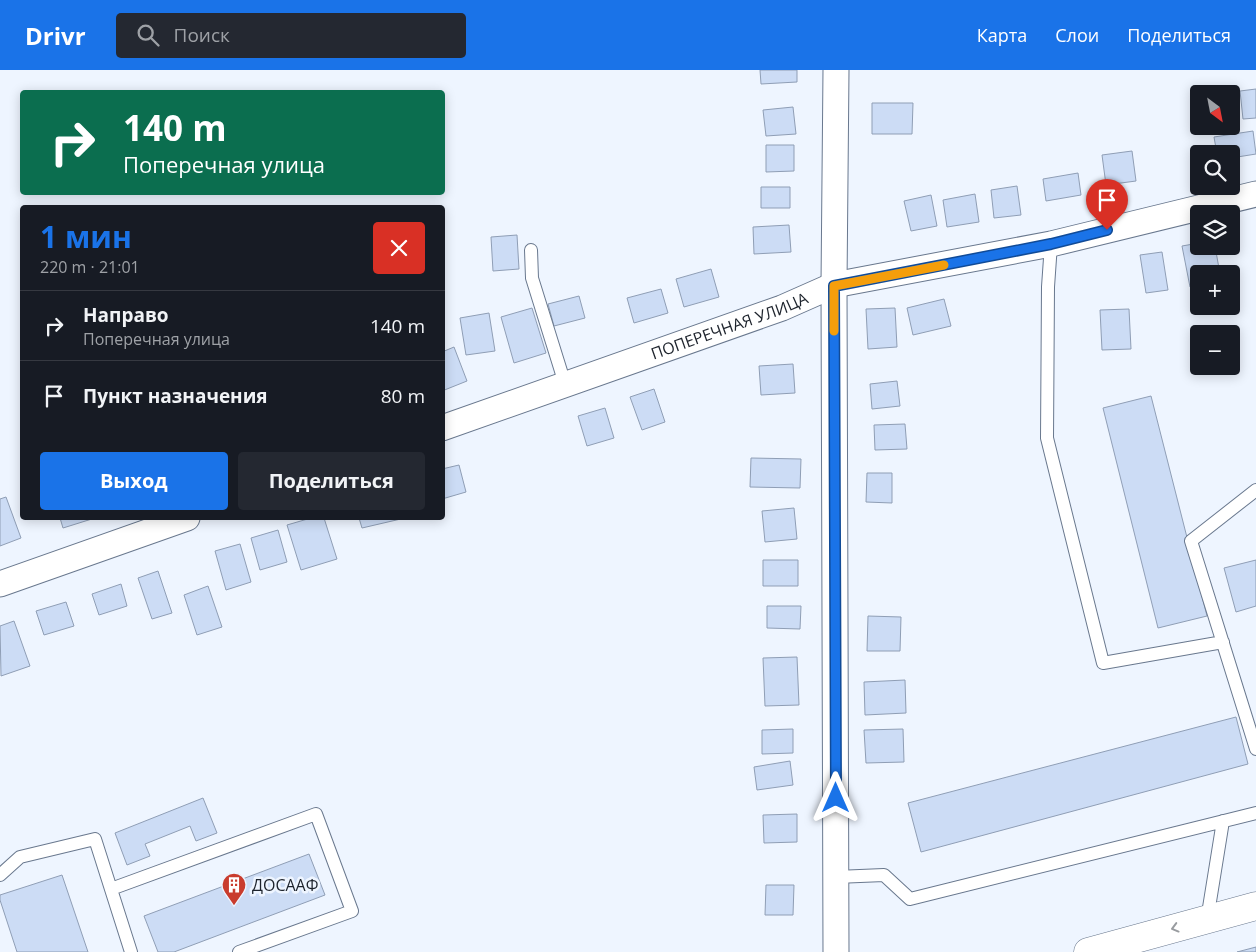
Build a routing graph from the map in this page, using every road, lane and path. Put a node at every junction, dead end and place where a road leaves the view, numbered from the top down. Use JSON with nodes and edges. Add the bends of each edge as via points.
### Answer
{"nodes":[{"id":1,"x":836,"y":70,"type":"edge"},
{"id":2,"x":1256,"y":194,"type":"edge"},
{"id":3,"x":1051,"y":244,"type":"junction"},
{"id":4,"x":531,"y":250,"type":"dead end"},
{"id":5,"x":834,"y":286,"type":"junction"},
{"id":6,"x":565,"y":384,"type":"junction"},
{"id":7,"x":445,"y":427,"type":"edge"},
{"id":8,"x":1256,"y":490,"type":"edge"},
{"id":9,"x":181,"y":520,"type":"edge"},
{"id":10,"x":0,"y":584,"type":"edge"},
{"id":11,"x":1223,"y":642,"type":"junction"},
{"id":12,"x":1256,"y":749,"type":"edge"},
{"id":13,"x":1256,"y":813,"type":"edge"},
{"id":14,"x":1223,"y":821,"type":"junction"},
{"id":15,"x":0,"y":875,"type":"edge"},
{"id":16,"x":836,"y":878,"type":"junction"},
{"id":17,"x":111,"y":889,"type":"junction"},
{"id":18,"x":1256,"y":906,"type":"edge"},
{"id":19,"x":1207,"y":920,"type":"junction"},
{"id":20,"x":131,"y":952,"type":"edge"},
{"id":21,"x":239,"y":952,"type":"edge"},
{"id":22,"x":836,"y":952,"type":"edge"},
{"id":23,"x":1088,"y":952,"type":"edge"}],
"edges":[{"from":1,"to":5,"type":"street"},
{"from":2,"to":3,"type":"street","name":"ПОПЕРЕЧНАЯ УЛИЦА"},
{"from":3,"to":5,"type":"street","name":"ПОПЕРЕЧНАЯ УЛИЦА"},
{"from":3,"to":11,"type":"lane","via":[[1046,438],[1103,663]]},
{"from":4,"to":6,"type":"lane","via":[[532,278]]},
{"from":5,"to":6,"type":"street","name":"ПОПЕРЕЧНАЯ УЛИЦА","via":[[782,308]]},
{"from":5,"to":16,"type":"street"},
{"from":6,"to":7,"type":"street","name":"ПОПЕРЕЧНАЯ УЛИЦА"},
{"from":8,"to":11,"type":"lane","via":[[1191,541]]},
{"from":9,"to":10,"type":"street"},
{"from":11,"to":12,"type":"lane"},
{"from":13,"to":14,"type":"lane"},
{"from":14,"to":16,"type":"lane","via":[[910,899],[884,875]]},
{"from":14,"to":19,"type":"lane"},
{"from":15,"to":17,"type":"lane","via":[[20,857],[95,840]]},
{"from":16,"to":22,"type":"street"},
{"from":17,"to":20,"type":"lane"},
{"from":17,"to":21,"type":"lane","via":[[316,814],[352,911]]},
{"from":18,"to":19,"type":"main road"},
{"from":19,"to":23,"type":"main road","one_way":true}]}
